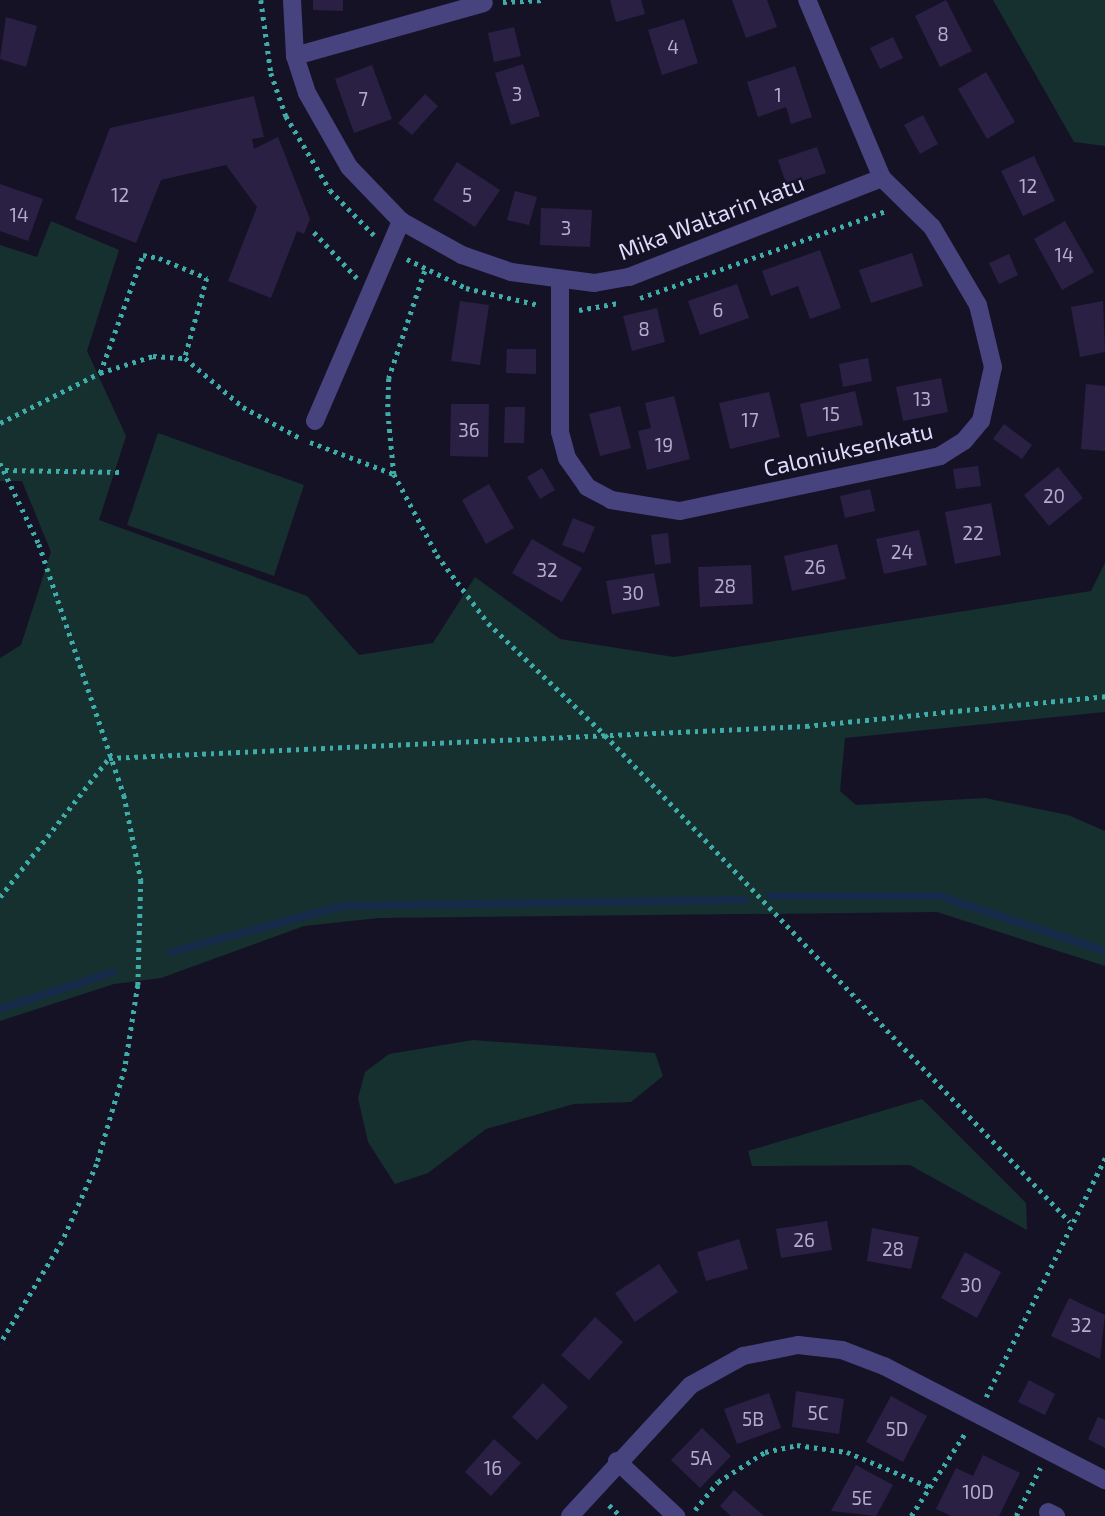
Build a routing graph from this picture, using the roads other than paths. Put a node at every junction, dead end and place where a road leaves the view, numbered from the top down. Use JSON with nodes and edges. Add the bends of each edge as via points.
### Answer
{"nodes":[{"id":1,"x":292,"y":0,"type":"edge"},
{"id":2,"x":807,"y":0,"type":"edge"},
{"id":3,"x":484,"y":3,"type":"road end"},
{"id":4,"x":295,"y":56,"type":"junction"},
{"id":5,"x":882,"y":178,"type":"junction"},
{"id":6,"x":401,"y":221,"type":"junction"},
{"id":7,"x":560,"y":280,"type":"junction"},
{"id":8,"x":315,"y":421,"type":"dead end"},
{"id":9,"x":617,"y":1461,"type":"junction"},
{"id":10,"x":1105,"y":1480,"type":"edge"},
{"id":11,"x":570,"y":1516,"type":"edge"},
{"id":12,"x":676,"y":1516,"type":"edge"}],
"edges":[{"from":1,"to":4,"type":"street","name":"Mika Waltarin katu"},
{"from":2,"to":5,"type":"street","name":"Caloniuksenkatu"},
{"from":3,"to":4,"type":"street"},
{"from":4,"to":6,"type":"street","name":"Mika Waltarin katu","via":[[325,132]]},
{"from":5,"to":7,"type":"street","name":"Mika Waltarin katu","via":[[629,277]]},
{"from":5,"to":7,"type":"street","name":"Caloniuksenkatu","via":[[951,253],[978,305],[993,367],[981,421],[940,456],[680,511],[611,500],[587,487],[564,445]]},
{"from":6,"to":7,"type":"street","name":"Mika Waltarin katu","via":[[462,256]]},
{"from":6,"to":8,"type":"street"},
{"from":9,"to":10,"type":"street","via":[[691,1385],[769,1349],[842,1350]]},
{"from":9,"to":11,"type":"street"},
{"from":9,"to":12,"type":"street"}]}
